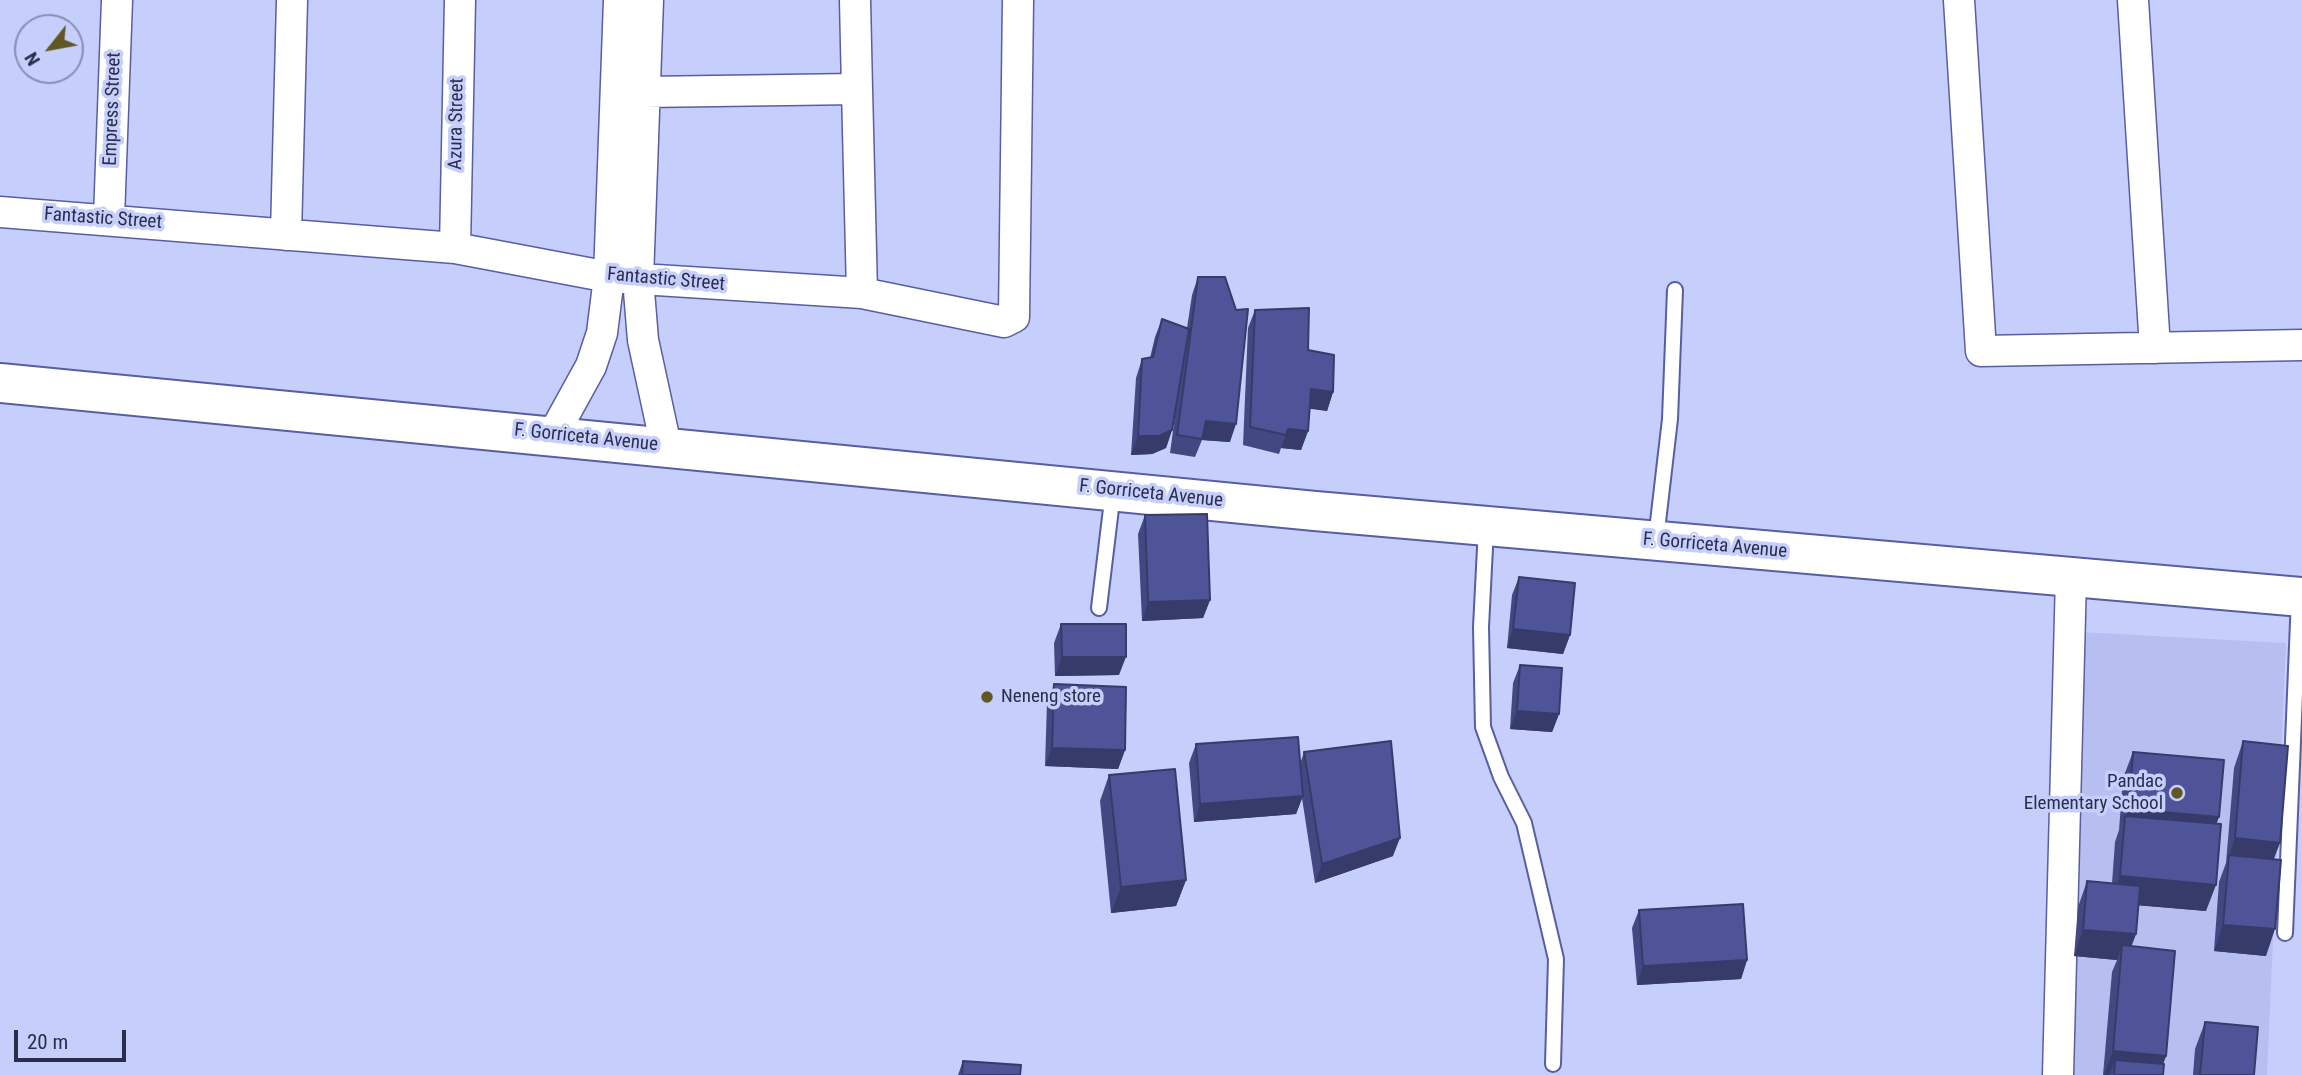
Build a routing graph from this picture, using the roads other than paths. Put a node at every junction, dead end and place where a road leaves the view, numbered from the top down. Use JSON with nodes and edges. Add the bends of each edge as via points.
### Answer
{"nodes":[{"id":1,"x":117,"y":0,"type":"edge"},
{"id":2,"x":292,"y":0,"type":"edge"},
{"id":3,"x":460,"y":0,"type":"edge"},
{"id":4,"x":620,"y":0,"type":"edge"},
{"id":5,"x":648,"y":0,"type":"edge"},
{"id":6,"x":855,"y":0,"type":"edge"},
{"id":7,"x":1018,"y":0,"type":"edge"},
{"id":8,"x":1959,"y":0,"type":"edge"},
{"id":9,"x":2133,"y":0,"type":"edge"},
{"id":10,"x":857,"y":89,"type":"junction"},
{"id":11,"x":644,"y":92,"type":"junction"},
{"id":12,"x":0,"y":212,"type":"edge"},
{"id":13,"x":109,"y":218,"type":"junction"},
{"id":14,"x":286,"y":235,"type":"junction"},
{"id":15,"x":455,"y":248,"type":"junction"},
{"id":16,"x":624,"y":278,"type":"junction"},
{"id":17,"x":1675,"y":290,"type":"dead end"},
{"id":18,"x":862,"y":293,"type":"junction"},
{"id":19,"x":2302,"y":345,"type":"edge"},
{"id":20,"x":2155,"y":348,"type":"junction"},
{"id":21,"x":0,"y":383,"type":"edge"},
{"id":22,"x":553,"y":435,"type":"junction"},
{"id":23,"x":666,"y":446,"type":"junction"},
{"id":24,"x":1113,"y":491,"type":"junction"},
{"id":25,"x":1486,"y":526,"type":"junction"},
{"id":26,"x":1656,"y":541,"type":"junction"},
{"id":27,"x":2071,"y":577,"type":"junction"},
{"id":28,"x":2300,"y":597,"type":"edge"},
{"id":29,"x":1099,"y":608,"type":"dead end"},
{"id":30,"x":2285,"y":933,"type":"dead end"},
{"id":31,"x":1553,"y":1064,"type":"dead end"},
{"id":32,"x":2058,"y":1075,"type":"edge"}],
"edges":[{"from":1,"to":13,"type":"street","name":"Empress Street"},
{"from":2,"to":14,"type":"street"},
{"from":3,"to":15,"type":"street","name":"Azura Street"},
{"from":4,"to":16,"type":"street"},
{"from":5,"to":11,"type":"street"},
{"from":6,"to":10,"type":"street"},
{"from":7,"to":18,"type":"street","name":"Fantastic Street","via":[[1014,317],[1004,322]]},
{"from":8,"to":20,"type":"street","via":[[1981,351]]},
{"from":9,"to":20,"type":"street"},
{"from":10,"to":11,"type":"street"},
{"from":10,"to":18,"type":"street"},
{"from":11,"to":16,"type":"street"},
{"from":12,"to":13,"type":"street","name":"Fantastic Street"},
{"from":13,"to":14,"type":"street","name":"Fantastic Street"},
{"from":14,"to":15,"type":"street","name":"Fantastic Street"},
{"from":15,"to":16,"type":"street","name":"Fantastic Street"},
{"from":16,"to":18,"type":"street","name":"Fantastic Street"},
{"from":16,"to":22,"type":"street","via":[[597,351]]},
{"from":16,"to":23,"type":"street"},
{"from":17,"to":26,"type":"lane","via":[[1670,419]]},
{"from":19,"to":20,"type":"street"},
{"from":21,"to":22,"type":"main road","name":"F. Gorriceta Avenue"},
{"from":22,"to":23,"type":"main road","name":"F. Gorriceta Avenue"},
{"from":23,"to":24,"type":"main road","name":"F. Gorriceta Avenue"},
{"from":24,"to":25,"type":"main road","name":"F. Gorriceta Avenue"},
{"from":24,"to":29,"type":"lane"},
{"from":25,"to":26,"type":"main road","name":"F. Gorriceta Avenue"},
{"from":25,"to":31,"type":"lane","via":[[1483,727],[1524,823],[1556,959]]},
{"from":26,"to":27,"type":"main road","name":"F. Gorriceta Avenue"},
{"from":27,"to":28,"type":"main road","name":"F. Gorriceta Avenue"},
{"from":27,"to":32,"type":"street"},
{"from":28,"to":30,"type":"lane"}]}
